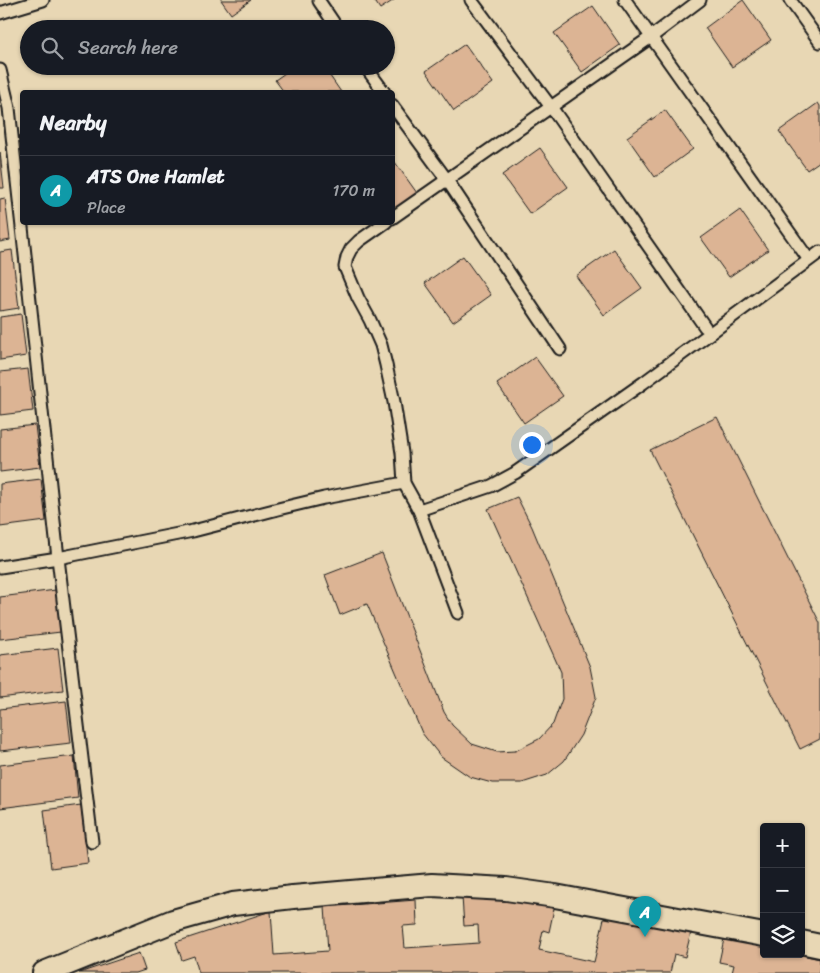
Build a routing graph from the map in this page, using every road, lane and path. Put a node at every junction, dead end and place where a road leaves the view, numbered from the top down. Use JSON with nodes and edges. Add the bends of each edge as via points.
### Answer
{"nodes":[{"id":1,"x":43,"y":0,"type":"edge"},
{"id":2,"x":471,"y":0,"type":"edge"},
{"id":3,"x":625,"y":0,"type":"edge"},
{"id":4,"x":700,"y":0,"type":"edge"},
{"id":5,"x":790,"y":0,"type":"edge"},
{"id":6,"x":319,"y":1,"type":"dead end"},
{"id":7,"x":0,"y":13,"type":"edge"},
{"id":8,"x":332,"y":20,"type":"edge"},
{"id":9,"x":651,"y":37,"type":"junction"},
{"id":10,"x":820,"y":42,"type":"edge"},
{"id":11,"x":0,"y":70,"type":"edge"},
{"id":12,"x":372,"y":75,"type":"edge"},
{"id":13,"x":383,"y":90,"type":"edge"},
{"id":14,"x":551,"y":107,"type":"junction"},
{"id":15,"x":395,"y":109,"type":"edge"},
{"id":16,"x":446,"y":180,"type":"junction"},
{"id":17,"x":20,"y":209,"type":"edge"},
{"id":18,"x":395,"y":216,"type":"edge"},
{"id":19,"x":22,"y":225,"type":"edge"},
{"id":20,"x":382,"y":225,"type":"edge"},
{"id":21,"x":820,"y":252,"type":"edge"},
{"id":22,"x":807,"y":257,"type":"dead end"},
{"id":23,"x":705,"y":327,"type":"dead end"},
{"id":24,"x":560,"y":349,"type":"dead end"},
{"id":25,"x":404,"y":483,"type":"junction"},
{"id":26,"x":418,"y":510,"type":"junction"},
{"id":27,"x":58,"y":558,"type":"junction"},
{"id":28,"x":0,"y":567,"type":"edge"},
{"id":29,"x":458,"y":613,"type":"dead end"},
{"id":30,"x":92,"y":842,"type":"dead end"},
{"id":31,"x":760,"y":934,"type":"edge"},
{"id":32,"x":805,"y":943,"type":"edge"},
{"id":33,"x":820,"y":946,"type":"edge"},
{"id":34,"x":44,"y":973,"type":"edge"}],
"edges":[{"from":1,"to":7,"type":"lane"},
{"from":2,"to":14,"type":"lane"},
{"from":3,"to":9,"type":"lane"},
{"from":4,"to":9,"type":"lane"},
{"from":5,"to":10,"type":"lane"},
{"from":6,"to":8,"type":"lane"},
{"from":9,"to":14,"type":"lane"},
{"from":9,"to":22,"type":"lane"},
{"from":11,"to":17,"type":"lane","via":[[9,108]]},
{"from":12,"to":13,"type":"lane"},
{"from":14,"to":16,"type":"lane"},
{"from":14,"to":23,"type":"lane"},
{"from":15,"to":16,"type":"lane"},
{"from":16,"to":18,"type":"lane"},
{"from":16,"to":24,"type":"lane"},
{"from":19,"to":27,"type":"lane"},
{"from":20,"to":25,"type":"lane","via":[[351,249],[345,267],[370,320],[386,365],[402,453]]},
{"from":21,"to":26,"type":"lane","via":[[515,473],[491,486]]},
{"from":25,"to":26,"type":"lane"},
{"from":25,"to":27,"type":"lane"},
{"from":26,"to":29,"type":"lane"},
{"from":27,"to":28,"type":"lane"},
{"from":27,"to":30,"type":"lane"},
{"from":31,"to":34,"type":"street","via":[[555,896],[506,889],[432,885],[233,904],[173,921]]},
{"from":32,"to":33,"type":"street"}]}
